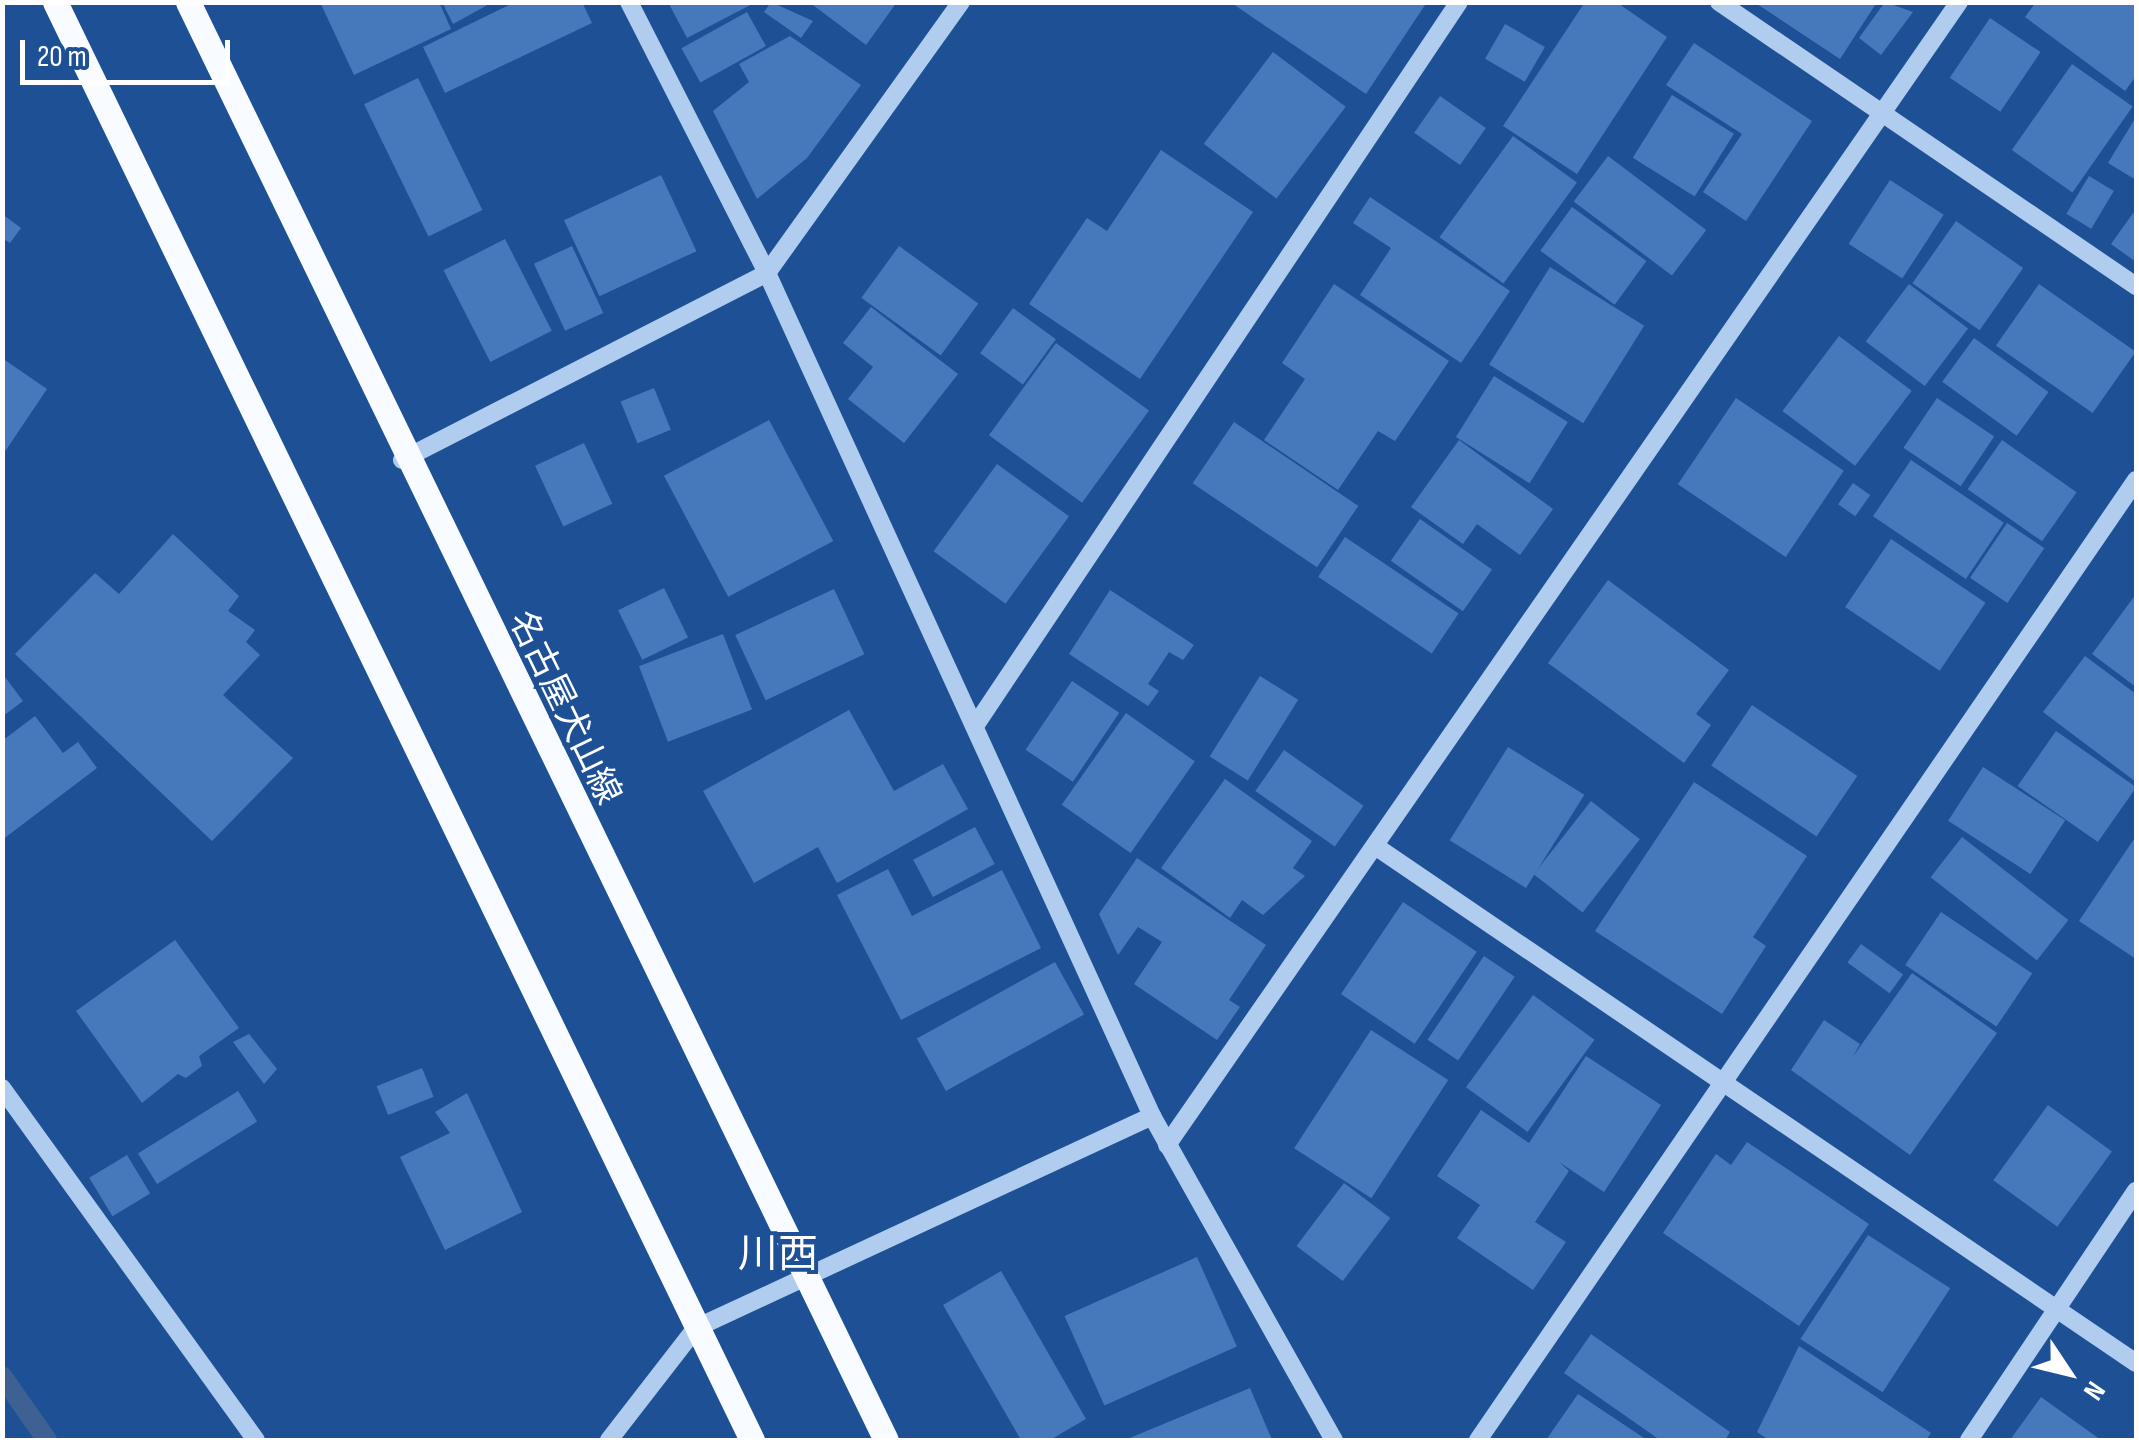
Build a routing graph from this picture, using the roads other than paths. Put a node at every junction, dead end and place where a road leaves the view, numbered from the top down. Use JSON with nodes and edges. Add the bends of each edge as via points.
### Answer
{"nodes":[{"id":1,"x":56,"y":2,"type":"edge"},
{"id":2,"x":188,"y":2,"type":"edge"},
{"id":3,"x":629,"y":2,"type":"edge"},
{"id":4,"x":961,"y":2,"type":"edge"},
{"id":5,"x":1459,"y":2,"type":"edge"},
{"id":6,"x":1719,"y":2,"type":"edge"},
{"id":7,"x":1959,"y":2,"type":"edge"},
{"id":8,"x":1884,"y":110,"type":"junction"},
{"id":9,"x":767,"y":273,"type":"junction"},
{"id":10,"x":2136,"y":286,"type":"edge"},
{"id":11,"x":402,"y":460,"type":"junction"},
{"id":12,"x":2136,"y":480,"type":"edge"},
{"id":13,"x":977,"y":724,"type":"junction"},
{"id":14,"x":1378,"y":848,"type":"junction"},
{"id":15,"x":1721,"y":1078,"type":"junction"},
{"id":16,"x":2,"y":1088,"type":"edge"},
{"id":17,"x":1152,"y":1116,"type":"junction"},
{"id":18,"x":1167,"y":1146,"type":"junction"},
{"id":19,"x":2136,"y":1192,"type":"edge"},
{"id":20,"x":805,"y":1275,"type":"junction"},
{"id":21,"x":2057,"y":1308,"type":"junction"},
{"id":22,"x":696,"y":1328,"type":"junction"},
{"id":23,"x":2136,"y":1363,"type":"edge"},
{"id":24,"x":256,"y":1440,"type":"edge"},
{"id":25,"x":609,"y":1440,"type":"edge"},
{"id":26,"x":752,"y":1440,"type":"edge"},
{"id":27,"x":886,"y":1440,"type":"edge"},
{"id":28,"x":1334,"y":1440,"type":"edge"},
{"id":29,"x":1478,"y":1440,"type":"edge"},
{"id":30,"x":1968,"y":1440,"type":"edge"}],
"edges":[{"from":1,"to":22,"type":"main road"},
{"from":2,"to":11,"type":"main road","name":"名古屋犬山線"},
{"from":3,"to":9,"type":"street"},
{"from":4,"to":9,"type":"street"},
{"from":5,"to":13,"type":"street"},
{"from":6,"to":8,"type":"street"},
{"from":7,"to":8,"type":"street"},
{"from":8,"to":10,"type":"street"},
{"from":8,"to":14,"type":"street"},
{"from":9,"to":11,"type":"street"},
{"from":9,"to":13,"type":"street"},
{"from":11,"to":20,"type":"main road","name":"名古屋犬山線"},
{"from":12,"to":15,"type":"street"},
{"from":13,"to":17,"type":"street"},
{"from":14,"to":15,"type":"street"},
{"from":14,"to":18,"type":"street"},
{"from":15,"to":21,"type":"street"},
{"from":15,"to":29,"type":"street"},
{"from":16,"to":24,"type":"street"},
{"from":17,"to":18,"type":"street"},
{"from":17,"to":20,"type":"street"},
{"from":18,"to":28,"type":"street"},
{"from":19,"to":21,"type":"street"},
{"from":20,"to":22,"type":"street"},
{"from":20,"to":27,"type":"main road","name":"名古屋犬山線"},
{"from":21,"to":23,"type":"street"},
{"from":21,"to":30,"type":"street"},
{"from":22,"to":25,"type":"street"},
{"from":22,"to":26,"type":"main road"}]}
